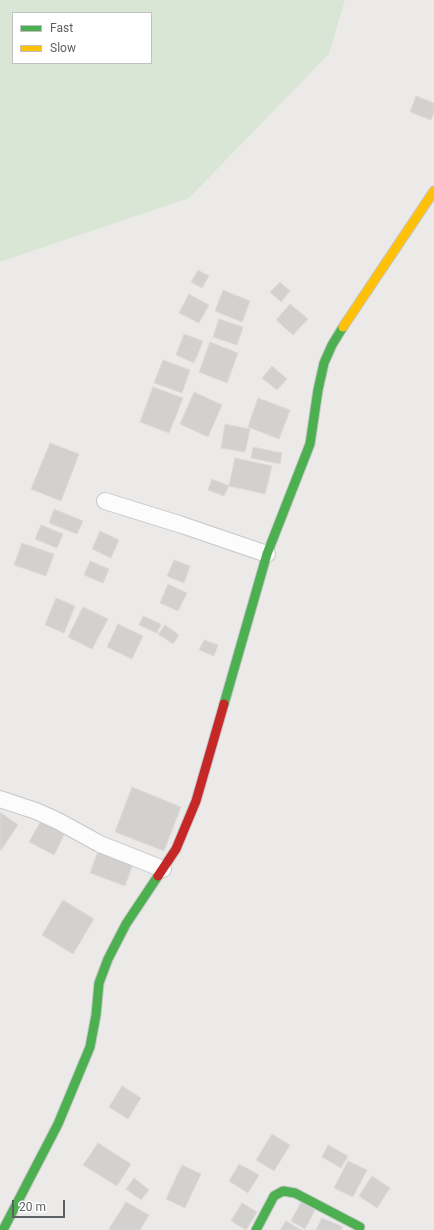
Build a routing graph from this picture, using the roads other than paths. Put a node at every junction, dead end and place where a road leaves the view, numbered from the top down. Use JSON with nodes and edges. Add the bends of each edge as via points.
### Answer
{"nodes":[{"id":1,"x":434,"y":191,"type":"edge"},
{"id":2,"x":105,"y":501,"type":"dead end"},
{"id":3,"x":267,"y":554,"type":"junction"},
{"id":4,"x":0,"y":799,"type":"edge"},
{"id":5,"x":163,"y":869,"type":"junction"},
{"id":6,"x":7,"y":1226,"type":"edge"},
{"id":7,"x":360,"y":1227,"type":"dead end"},
{"id":8,"x":256,"y":1230,"type":"edge"}],
"edges":[{"from":1,"to":3,"type":"street","via":[[332,345],[324,363],[310,444]]},
{"from":2,"to":3,"type":"street"},
{"from":3,"to":5,"type":"street","via":[[196,801],[176,849]]},
{"from":4,"to":5,"type":"street","via":[[36,811],[100,844]]},
{"from":5,"to":6,"type":"street","via":[[126,924],[108,959],[99,983],[90,1047],[58,1124]]},
{"from":7,"to":8,"type":"street","via":[[295,1193],[284,1191],[274,1196]]}]}
